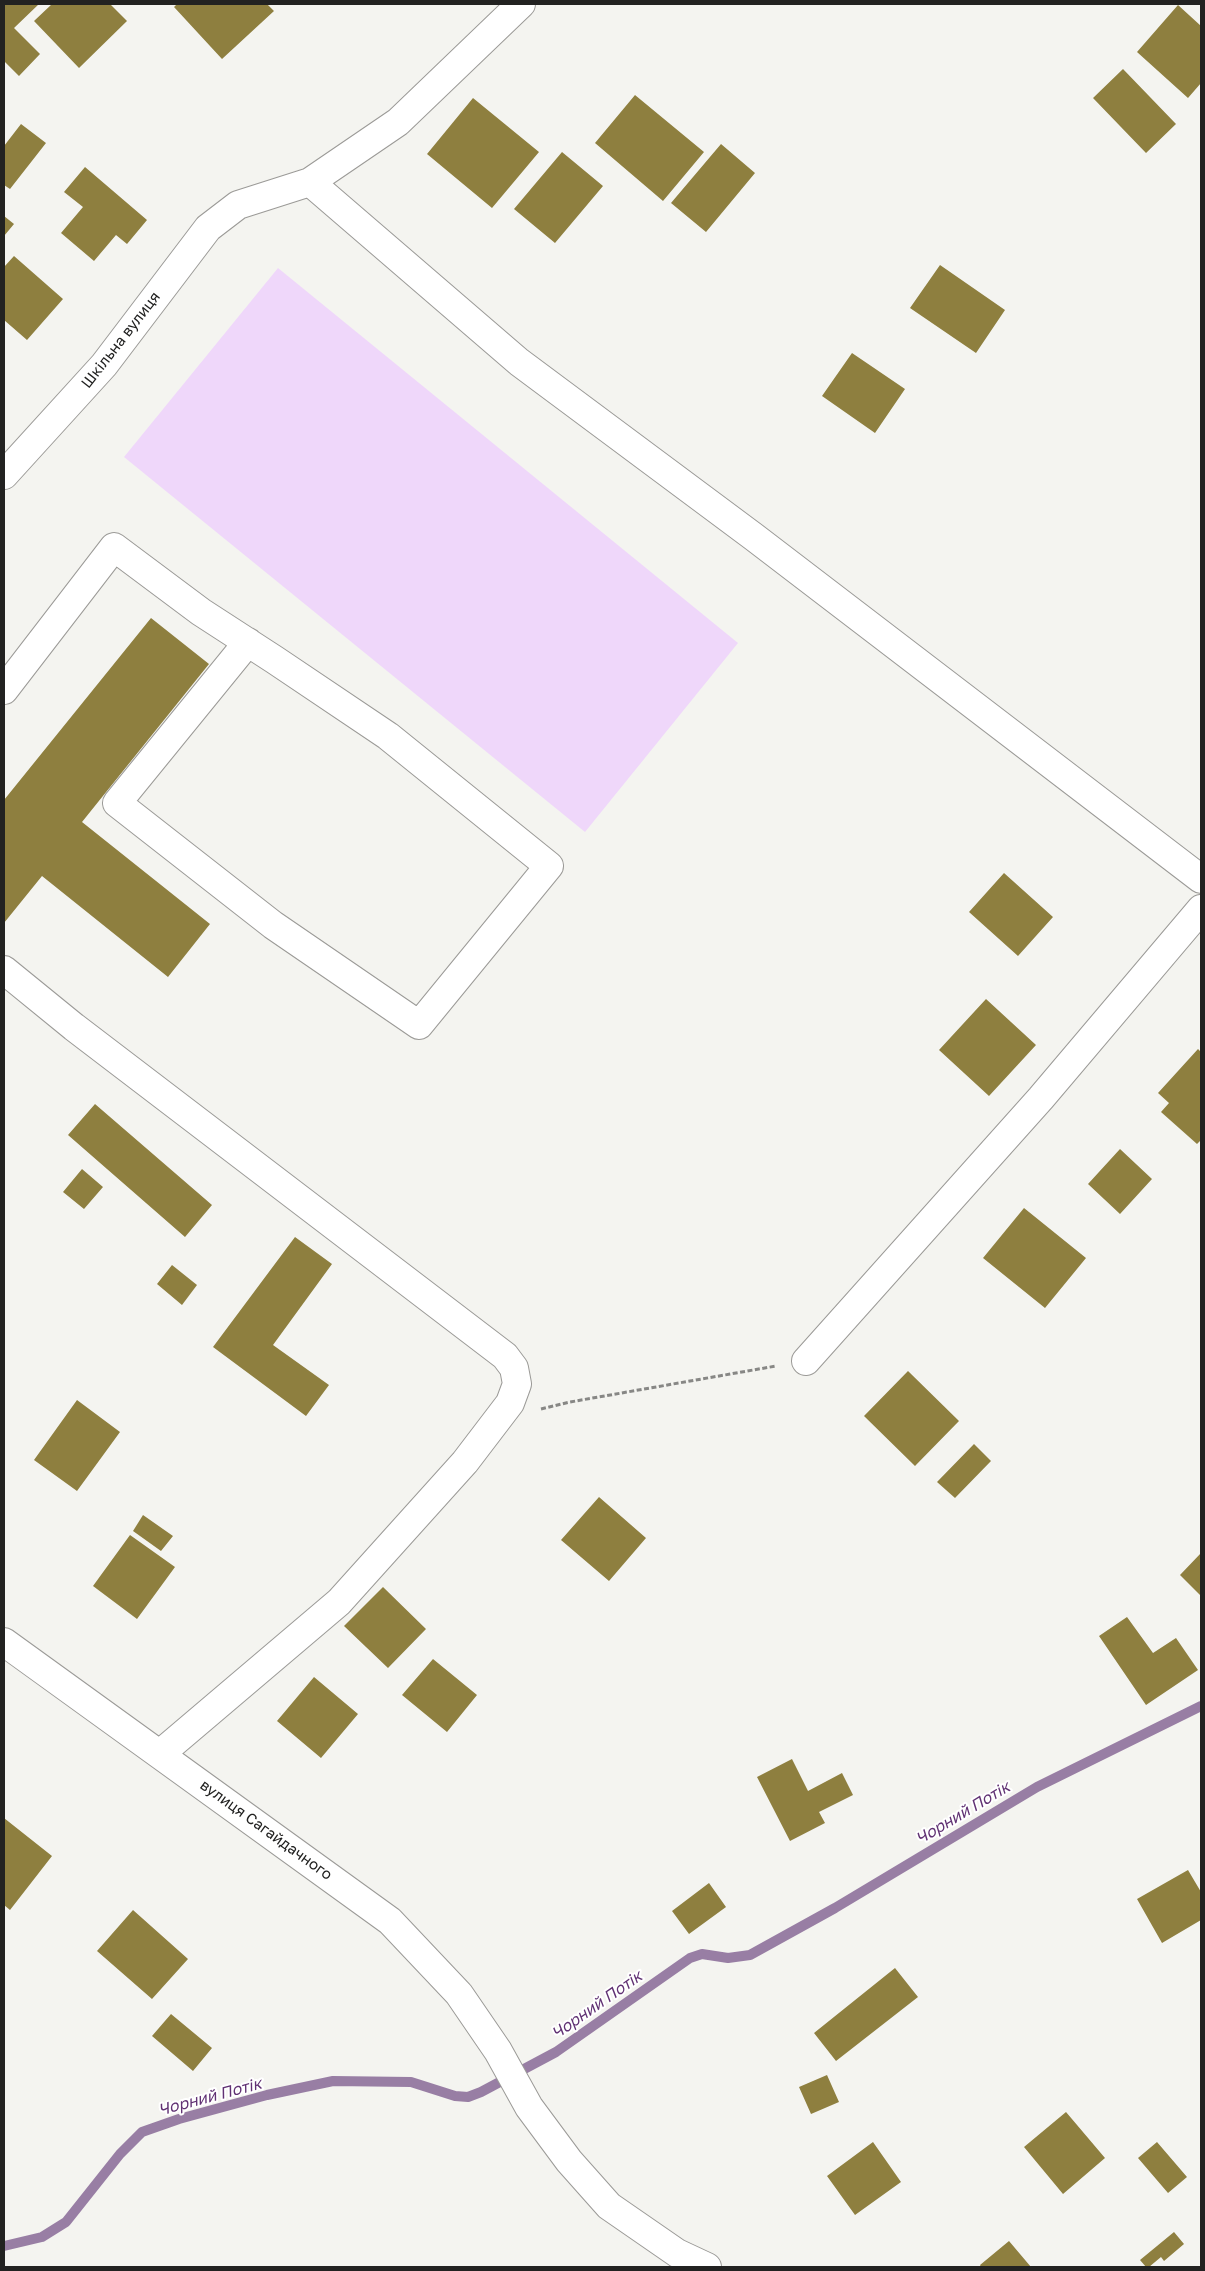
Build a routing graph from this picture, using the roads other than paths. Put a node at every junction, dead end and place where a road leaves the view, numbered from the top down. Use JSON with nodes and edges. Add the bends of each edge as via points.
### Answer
{"nodes":[{"id":1,"x":521,"y":4,"type":"edge"},
{"id":2,"x":310,"y":182,"type":"junction"},
{"id":3,"x":4,"y":475,"type":"edge"},
{"id":4,"x":248,"y":642,"type":"junction"},
{"id":5,"x":4,"y":690,"type":"edge"},
{"id":6,"x":1201,"y":879,"type":"edge"},
{"id":7,"x":1201,"y":909,"type":"edge"},
{"id":8,"x":4,"y":970,"type":"edge"},
{"id":9,"x":806,"y":1361,"type":"road end"},
{"id":10,"x":4,"y":1642,"type":"edge"},
{"id":11,"x":160,"y":1754,"type":"junction"},
{"id":12,"x":707,"y":2267,"type":"edge"}],
"edges":[{"from":1,"to":2,"type":"street","name":"Шкільна вулиця","via":[[398,122]]},
{"from":2,"to":3,"type":"street","name":"Шкільна вулиця","via":[[238,205],[208,228],[104,365]]},
{"from":2,"to":6,"type":"street","via":[[519,362],[754,537]]},
{"from":4,"to":4,"type":"street","via":[[388,736],[549,866],[420,1025],[273,925],[117,803]]},
{"from":4,"to":5,"type":"street","via":[[201,612],[114,547]]},
{"from":7,"to":9,"type":"street","via":[[1041,1098]]},
{"from":8,"to":11,"type":"street","via":[[74,1027],[506,1356],[514,1368],[517,1384],[510,1403],[465,1462],[339,1602]]},
{"from":10,"to":11,"type":"street","name":"вулиця Сагайдачного"},
{"from":11,"to":12,"type":"street","name":"вулиця Сагайдачного","via":[[390,1921],[459,1994],[498,2051],[529,2107],[569,2161],[609,2206],[677,2253]]}]}
